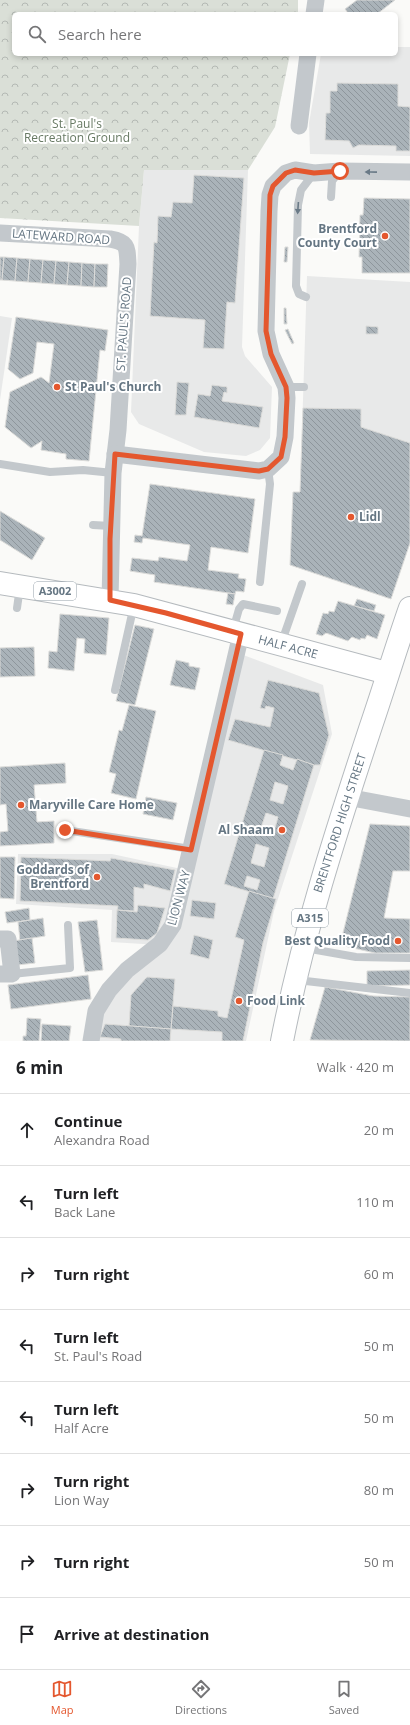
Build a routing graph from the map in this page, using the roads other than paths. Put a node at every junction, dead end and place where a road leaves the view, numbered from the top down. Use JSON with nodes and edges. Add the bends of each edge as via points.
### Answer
{"nodes":[{"id":1,"x":316,"y":0,"type":"edge"},
{"id":2,"x":314,"y":12,"type":"edge"},
{"id":3,"x":308,"y":56,"type":"edge"},
{"id":4,"x":299,"y":126,"type":"dead end"},
{"id":5,"x":340,"y":171,"type":"junction"},
{"id":6,"x":410,"y":172,"type":"edge"},
{"id":7,"x":314,"y":173,"type":"junction"},
{"id":8,"x":331,"y":197,"type":"dead end"},
{"id":9,"x":0,"y":233,"type":"edge"},
{"id":10,"x":128,"y":264,"type":"joint"},
{"id":11,"x":306,"y":297,"type":"dead end"},
{"id":12,"x":286,"y":387,"type":"junction"},
{"id":13,"x":304,"y":387,"type":"dead end"},
{"id":14,"x":115,"y":454,"type":"junction"},
{"id":15,"x":0,"y":464,"type":"edge"},
{"id":16,"x":272,"y":465,"type":"junction"},
{"id":17,"x":113,"y":472,"type":"junction"},
{"id":18,"x":92,"y":525,"type":"dead end"},
{"id":19,"x":111,"y":526,"type":"junction"},
{"id":20,"x":260,"y":582,"type":"dead end"},
{"id":21,"x":10,"y":584,"type":"edge"},
{"id":22,"x":302,"y":584,"type":"dead end"},
{"id":23,"x":110,"y":600,"type":"junction"},
{"id":24,"x":134,"y":605,"type":"junction"},
{"id":25,"x":16,"y":608,"type":"dead end"},
{"id":26,"x":410,"y":608,"type":"edge"},
{"id":27,"x":277,"y":611,"type":"dead end"},
{"id":28,"x":237,"y":633,"type":"junction"},
{"id":29,"x":281,"y":645,"type":"junction"},
{"id":30,"x":387,"y":673,"type":"junction"},
{"id":31,"x":115,"y":690,"type":"dead end"},
{"id":32,"x":347,"y":797,"type":"junction"},
{"id":33,"x":410,"y":809,"type":"edge"},
{"id":34,"x":65,"y":830,"type":"dead end"},
{"id":35,"x":191,"y":850,"type":"junction"},
{"id":36,"x":68,"y":925,"type":"dead end"},
{"id":37,"x":0,"y":939,"type":"edge"},
{"id":38,"x":302,"y":948,"type":"junction"},
{"id":39,"x":410,"y":958,"type":"edge"},
{"id":40,"x":6,"y":974,"type":"edge"},
{"id":41,"x":294,"y":979,"type":"junction"},
{"id":42,"x":410,"y":993,"type":"edge"},
{"id":43,"x":91,"y":1041,"type":"edge"},
{"id":44,"x":282,"y":1041,"type":"edge"}],
"edges":[{"from":1,"to":2,"type":"street"},
{"from":3,"to":4,"type":"street"},
{"from":6,"to":5,"type":"street","one_way":true},
{"from":5,"to":7,"type":"street"},
{"from":5,"to":8,"type":"lane","via":[[332,181]]},
{"from":7,"to":11,"type":"lane","one_way":true,"via":[[301,190],[298,205],[296,286],[299,294]]},
{"from":7,"to":12,"type":"street","via":[[295,170],[286,173],[273,186],[270,195],[266,331],[271,354]]},
{"from":9,"to":10,"type":"street","name":"LATEWARD ROAD","via":[[120,241],[125,244]]},
{"from":10,"to":14,"type":"street","name":"ST. PAUL'S ROAD"},
{"from":12,"to":13,"type":"lane"},
{"from":12,"to":16,"type":"street","via":[[283,451]]},
{"from":14,"to":16,"type":"street","via":[[259,471]]},
{"from":14,"to":17,"type":"street","name":"ST. PAUL'S ROAD"},
{"from":15,"to":17,"type":"lane","via":[[50,472]]},
{"from":16,"to":20,"type":"lane"},
{"from":17,"to":19,"type":"street","name":"ST. PAUL'S ROAD"},
{"from":18,"to":19,"type":"lane"},
{"from":19,"to":23,"type":"street","name":"ST. PAUL'S ROAD"},
{"from":21,"to":23,"type":"main road","name":"HALF ACRE","number":"A3002"},
{"from":21,"to":25,"type":"lane"},
{"from":22,"to":29,"type":"lane"},
{"from":23,"to":24,"type":"main road","name":"HALF ACRE","number":"A3002"},
{"from":24,"to":28,"type":"main road","name":"HALF ACRE","number":"A3002"},
{"from":24,"to":31,"type":"lane"},
{"from":26,"to":30,"type":"main road","name":"BRENTFORD HIGH STREET","number":"A315"},
{"from":27,"to":28,"type":"lane","via":[[243,604],[239,609]]},
{"from":28,"to":29,"type":"main road","name":"HALF ACRE","number":"A3002"},
{"from":28,"to":35,"type":"street","name":"LION WAY"},
{"from":29,"to":30,"type":"main road","name":"HALF ACRE","number":"A3002"},
{"from":30,"to":32,"type":"main road","name":"BRENTFORD HIGH STREET","number":"A315"},
{"from":32,"to":33,"type":"street"},
{"from":32,"to":38,"type":"main road","name":"BRENTFORD HIGH STREET","number":"A315"},
{"from":34,"to":35,"type":"lane"},
{"from":35,"to":43,"type":"street","name":"LION WAY","via":[[174,925],[160,944],[127,970],[109,990],[96,1011]]},
{"from":36,"to":40,"type":"lane","via":[[70,968]]},
{"from":37,"to":40,"type":"street","via":[[8,939]]},
{"from":38,"to":39,"type":"lane","via":[[356,957]]},
{"from":38,"to":41,"type":"main road","name":"BRENTFORD HIGH STREET","number":"A315"},
{"from":41,"to":42,"type":"lane"},
{"from":41,"to":44,"type":"main road","name":"BRENTFORD HIGH STREET","number":"A315"}]}
